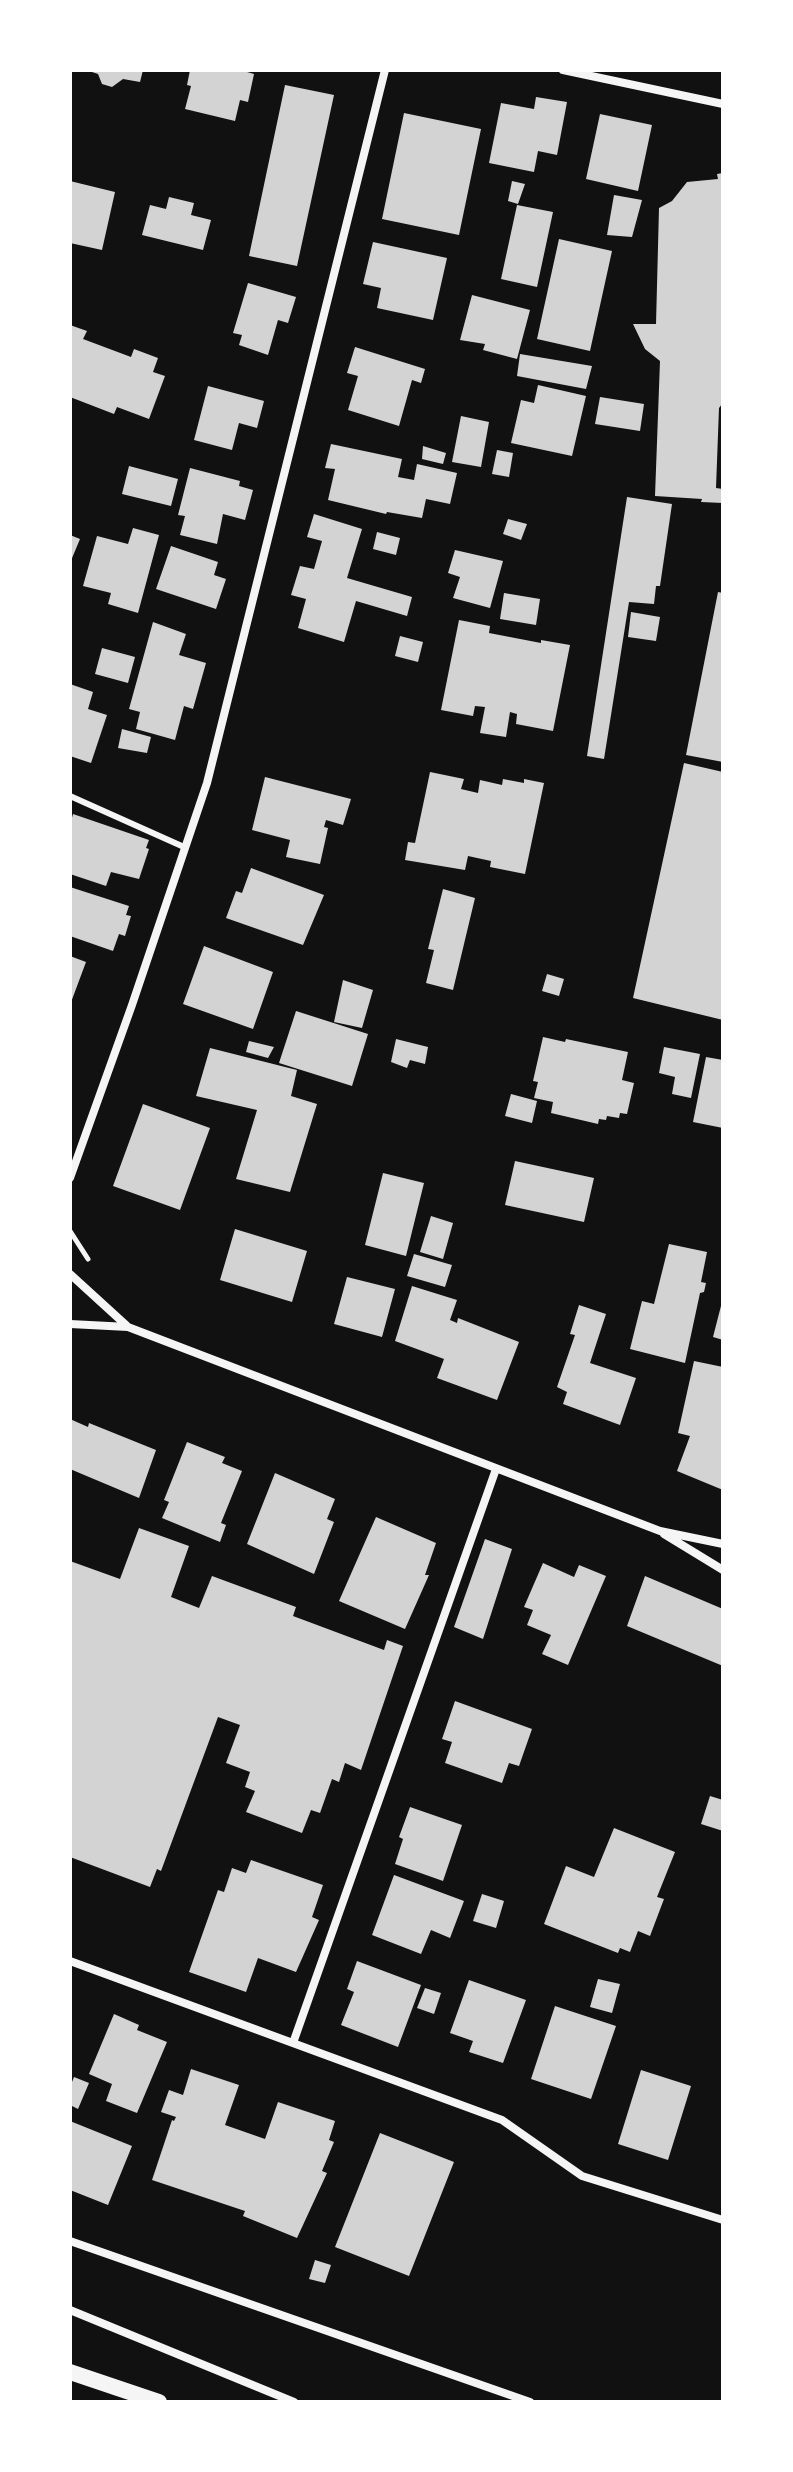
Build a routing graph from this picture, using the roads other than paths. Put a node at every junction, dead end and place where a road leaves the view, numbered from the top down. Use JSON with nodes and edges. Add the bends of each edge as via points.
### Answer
{"nodes":[{"id":1,"x":385,"y":70,"type":"edge"},
{"id":2,"x":563,"y":70,"type":"edge"},
{"id":3,"x":723,"y":104,"type":"edge"},
{"id":4,"x":70,"y":796,"type":"edge"},
{"id":5,"x":184,"y":847,"type":"junction"},
{"id":6,"x":70,"y":1178,"type":"edge"},
{"id":7,"x":70,"y":1274,"type":"edge"},
{"id":8,"x":70,"y":1324,"type":"edge"},
{"id":9,"x":128,"y":1327,"type":"junction"},
{"id":10,"x":496,"y":1469,"type":"junction"},
{"id":11,"x":660,"y":1531,"type":"junction"},
{"id":12,"x":723,"y":1544,"type":"edge"},
{"id":13,"x":721,"y":1566,"type":"edge"},
{"id":14,"x":70,"y":1961,"type":"edge"},
{"id":15,"x":293,"y":2043,"type":"junction"},
{"id":16,"x":723,"y":2220,"type":"edge"},
{"id":17,"x":70,"y":2241,"type":"edge"},
{"id":18,"x":70,"y":2310,"type":"edge"},
{"id":19,"x":70,"y":2372,"type":"edge"},
{"id":20,"x":159,"y":2402,"type":"edge"},
{"id":21,"x":294,"y":2402,"type":"edge"},
{"id":22,"x":530,"y":2402,"type":"edge"}],
"edges":[{"from":1,"to":5,"type":"street","via":[[207,783]]},
{"from":2,"to":3,"type":"street"},
{"from":4,"to":5,"type":"lane"},
{"from":5,"to":6,"type":"street"},
{"from":7,"to":9,"type":"street"},
{"from":8,"to":9,"type":"street"},
{"from":9,"to":10,"type":"street"},
{"from":10,"to":11,"type":"street"},
{"from":10,"to":15,"type":"street"},
{"from":11,"to":12,"type":"street"},
{"from":11,"to":13,"type":"street"},
{"from":14,"to":15,"type":"street"},
{"from":15,"to":16,"type":"street","via":[[502,2120],[582,2176]]},
{"from":17,"to":22,"type":"street"},
{"from":18,"to":21,"type":"street"},
{"from":19,"to":20,"type":"main road"}]}
